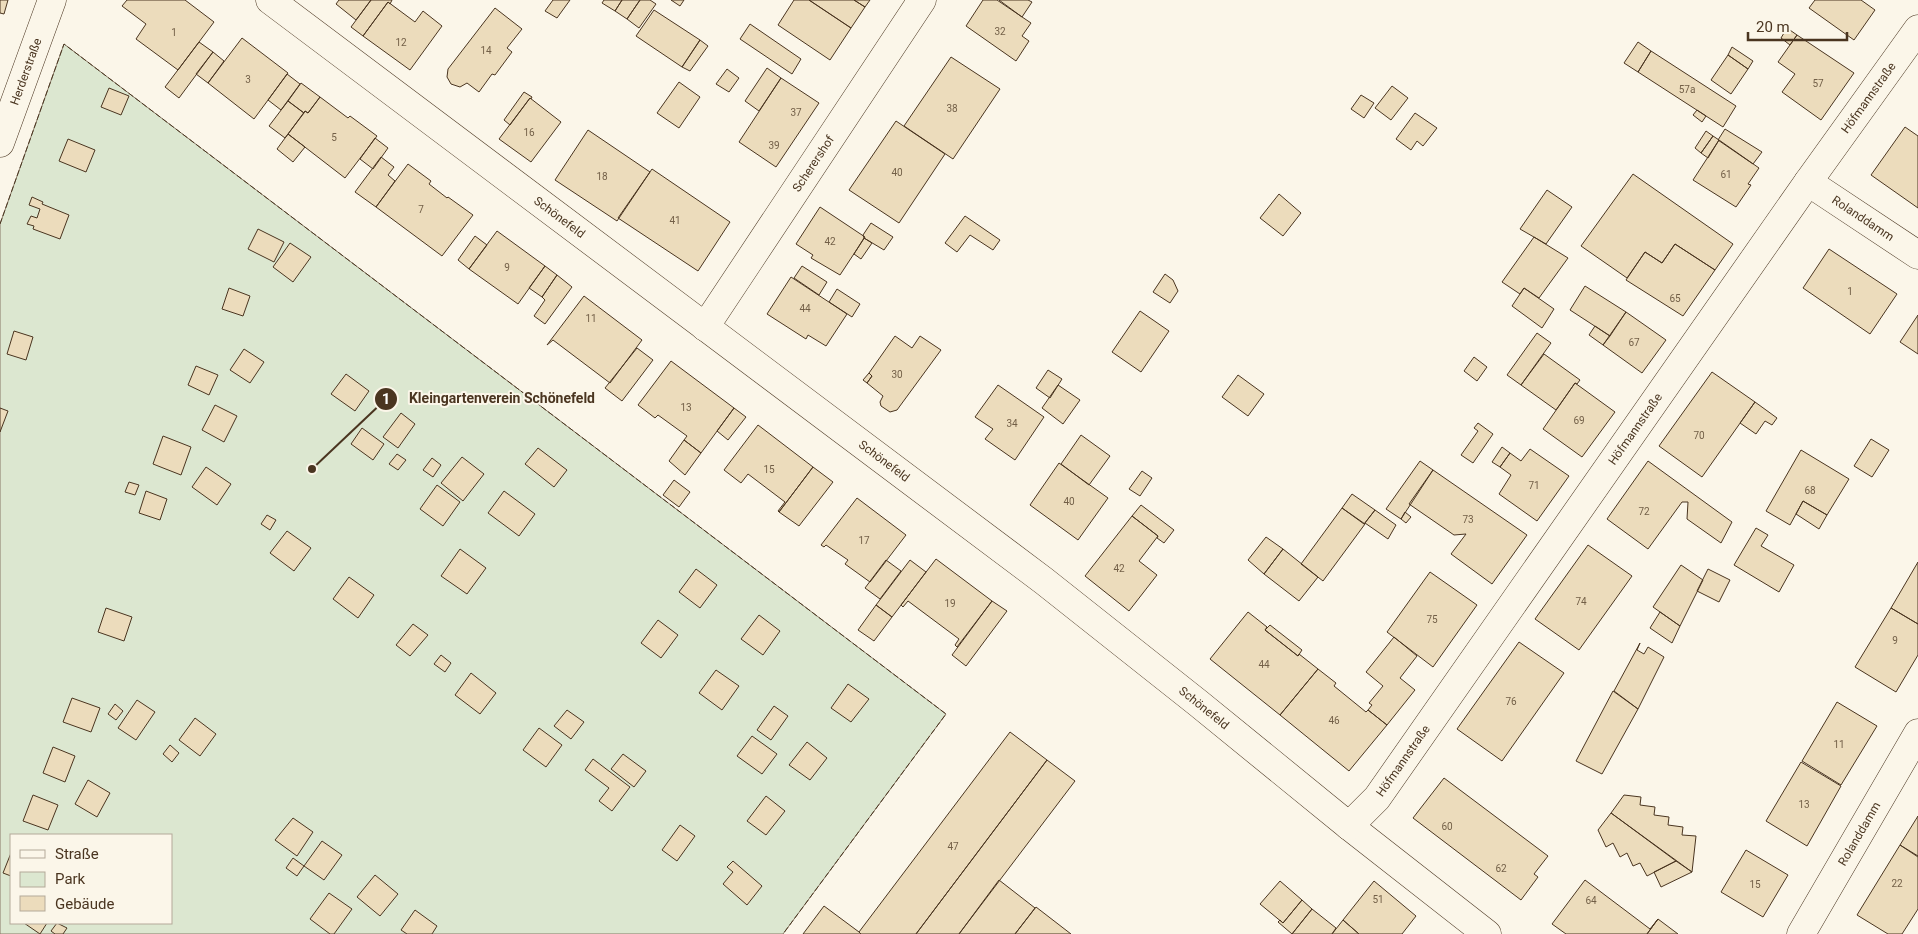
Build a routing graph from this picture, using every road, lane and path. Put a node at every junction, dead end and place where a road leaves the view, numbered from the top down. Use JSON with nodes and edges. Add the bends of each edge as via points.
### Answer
{"nodes":[{"id":1,"x":52,"y":0,"type":"edge"},
{"id":2,"x":270,"y":0,"type":"edge"},
{"id":3,"x":922,"y":0,"type":"edge"},
{"id":4,"x":1918,"y":29,"type":"edge"},
{"id":5,"x":0,"y":143,"type":"edge"},
{"id":6,"x":1808,"y":182,"type":"junction"},
{"id":7,"x":1918,"y":255,"type":"edge"},
{"id":8,"x":705,"y":327,"type":"junction"},
{"id":9,"x":1918,"y":733,"type":"edge"},
{"id":10,"x":1349,"y":826,"type":"junction"},
{"id":11,"x":1487,"y":934,"type":"edge"},
{"id":12,"x":1801,"y":934,"type":"edge"}],
"edges":[{"from":1,"to":5,"type":"street","name":"Herderstraße"},
{"from":2,"to":8,"type":"street","name":"Schönefeld"},
{"from":3,"to":8,"type":"street","name":"Scherershof"},
{"from":4,"to":6,"type":"street","name":"Höfmannstraße"},
{"from":6,"to":7,"type":"street","name":"Rolanddamm"},
{"from":6,"to":10,"type":"street","name":"Höfmannstraße","via":[[1377,798]]},
{"from":8,"to":10,"type":"street","name":"Schönefeld","via":[[1052,587]]},
{"from":9,"to":12,"type":"street","name":"Rolanddamm"},
{"from":10,"to":11,"type":"street","name":"Schönefeld"}]}
